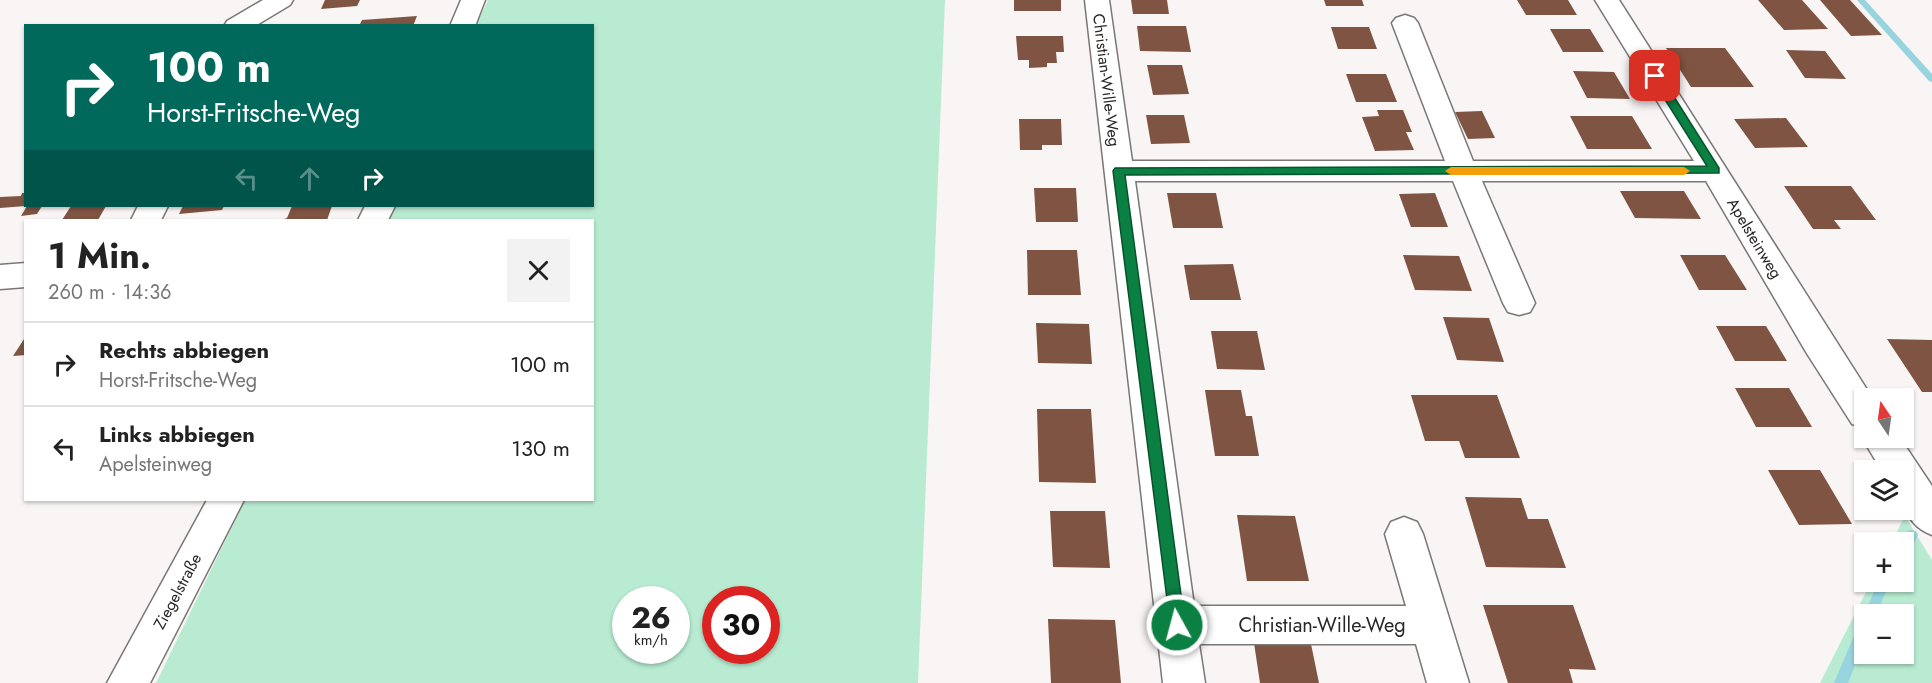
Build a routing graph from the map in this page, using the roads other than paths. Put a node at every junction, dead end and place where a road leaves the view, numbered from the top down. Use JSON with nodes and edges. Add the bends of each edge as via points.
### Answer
{"nodes":[{"id":1,"x":281,"y":0,"type":"edge"},
{"id":2,"x":473,"y":0,"type":"edge"},
{"id":3,"x":1097,"y":0,"type":"edge"},
{"id":4,"x":1607,"y":0,"type":"edge"},
{"id":5,"x":1405,"y":23,"type":"dead end"},
{"id":6,"x":239,"y":24,"type":"edge"},
{"id":7,"x":463,"y":24,"type":"edge"},
{"id":8,"x":1119,"y":171,"type":"junction"},
{"id":9,"x":1463,"y":171,"type":"junction"},
{"id":10,"x":1715,"y":171,"type":"junction"},
{"id":11,"x":24,"y":275,"type":"edge"},
{"id":12,"x":0,"y":277,"type":"edge"},
{"id":13,"x":1519,"y":303,"type":"dead end"},
{"id":14,"x":1854,"y":399,"type":"edge"},
{"id":15,"x":1914,"y":489,"type":"edge"},
{"id":16,"x":225,"y":501,"type":"edge"},
{"id":17,"x":1932,"y":518,"type":"edge"},
{"id":18,"x":1404,"y":534,"type":"dead end"},
{"id":19,"x":1177,"y":625,"type":"junction"},
{"id":20,"x":1431,"y":625,"type":"junction"},
{"id":21,"x":128,"y":683,"type":"edge"},
{"id":22,"x":1184,"y":683,"type":"edge"},
{"id":23,"x":1448,"y":683,"type":"edge"}],
"edges":[{"from":1,"to":6,"type":"street"},
{"from":2,"to":7,"type":"street"},
{"from":3,"to":8,"type":"street","name":"Christian-Wille-Weg"},
{"from":4,"to":10,"type":"street","name":"Apelsteinweg"},
{"from":5,"to":9,"type":"street"},
{"from":8,"to":9,"type":"street"},
{"from":8,"to":19,"type":"street","name":"Christian-Wille-Weg"},
{"from":9,"to":10,"type":"street"},
{"from":9,"to":13,"type":"street"},
{"from":10,"to":14,"type":"street","name":"Apelsteinweg"},
{"from":11,"to":12,"type":"street"},
{"from":15,"to":17,"type":"street"},
{"from":16,"to":21,"type":"street","name":"Ziegelstraße"},
{"from":18,"to":20,"type":"street","name":"Christian-Wille-Weg"},
{"from":19,"to":20,"type":"street","name":"Christian-Wille-Weg"},
{"from":19,"to":22,"type":"street","name":"Christian-Wille-Weg"},
{"from":20,"to":23,"type":"street","name":"Christian-Wille-Weg"}]}
